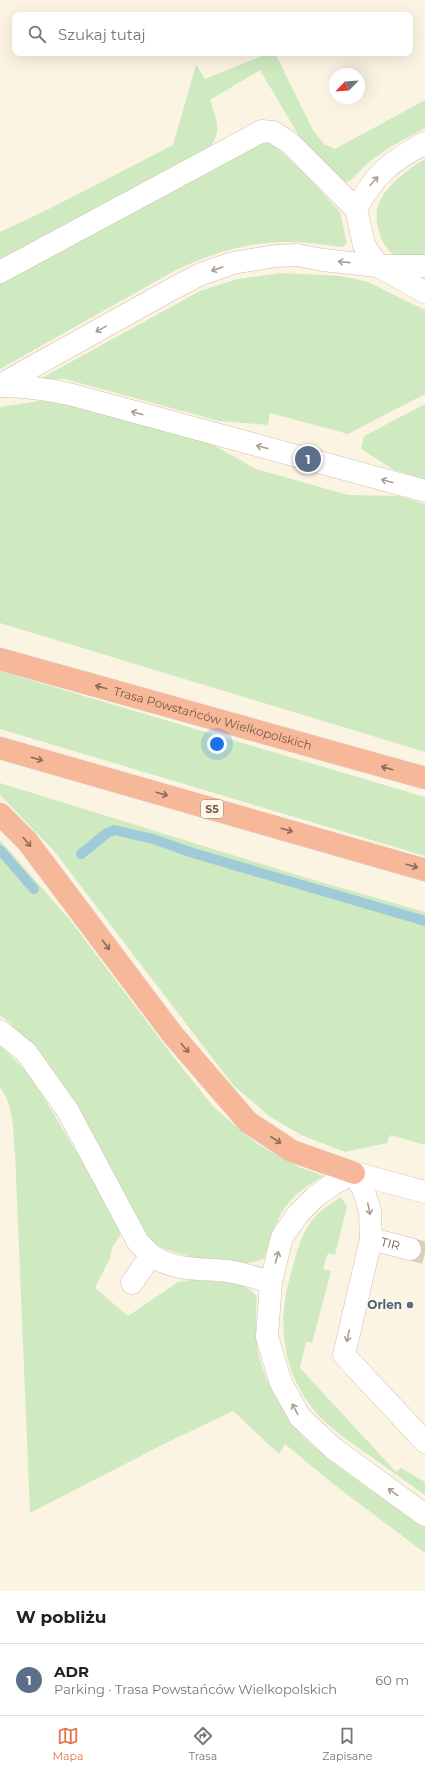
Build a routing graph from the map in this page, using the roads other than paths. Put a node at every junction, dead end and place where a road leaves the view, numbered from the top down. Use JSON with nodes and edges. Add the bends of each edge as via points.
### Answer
{"nodes":[{"id":1,"x":425,"y":143,"type":"edge"},
{"id":2,"x":356,"y":209,"type":"junction"},
{"id":3,"x":378,"y":266,"type":"junction"},
{"id":4,"x":425,"y":266,"type":"edge"},
{"id":5,"x":0,"y":272,"type":"edge"},
{"id":6,"x":425,"y":292,"type":"edge"},
{"id":7,"x":0,"y":385,"type":"edge"},
{"id":8,"x":425,"y":491,"type":"edge"},
{"id":9,"x":0,"y":659,"type":"edge"},
{"id":10,"x":0,"y":748,"type":"edge"},
{"id":11,"x":425,"y":778,"type":"edge"},
{"id":12,"x":0,"y":814,"type":"edge"},
{"id":13,"x":425,"y":870,"type":"edge"},
{"id":14,"x":0,"y":1031,"type":"edge"},
{"id":15,"x":354,"y":1173,"type":"junction"},
{"id":16,"x":425,"y":1192,"type":"edge"},
{"id":17,"x":371,"y":1239,"type":"junction"},
{"id":18,"x":410,"y":1249,"type":"tunnel mouth"},
{"id":19,"x":151,"y":1256,"type":"junction"},
{"id":20,"x":270,"y":1282,"type":"junction"},
{"id":21,"x":132,"y":1283,"type":"dead end"},
{"id":22,"x":425,"y":1442,"type":"edge"},
{"id":23,"x":425,"y":1515,"type":"edge"}],
"edges":[{"from":2,"to":1,"type":"lane","one_way":true,"via":[[382,171]]},
{"from":2,"to":3,"type":"lane","via":[[364,245]]},
{"from":2,"to":5,"type":"lane","via":[[290,143],[273,132],[262,131]]},
{"from":3,"to":4,"type":"lane"},
{"from":3,"to":6,"type":"lane"},
{"from":3,"to":7,"type":"lane","one_way":true,"via":[[297,255],[233,263],[201,274],[174,288]]},
{"from":8,"to":7,"type":"lane","one_way":true,"via":[[69,394],[40,388]]},
{"from":11,"to":9,"type":"highway","name":"Trasa Powstańców Wielkopolskich","one_way":true},
{"from":10,"to":13,"type":"highway","number":"S5","one_way":true},
{"from":12,"to":15,"type":"highway","one_way":true,"via":[[27,841],[173,1035],[248,1122],[292,1151]]},
{"from":14,"to":19,"type":"lane","via":[[26,1052],[68,1111],[138,1242]]},
{"from":15,"to":16,"type":"lane"},
{"from":15,"to":17,"type":"lane","one_way":true,"via":[[364,1191],[370,1211]]},
{"from":20,"to":15,"type":"lane","one_way":true,"via":[[282,1238],[298,1214],[315,1197]]},
{"from":17,"to":18,"type":"lane","name":"TIR"},
{"from":17,"to":22,"type":"lane","one_way":true,"via":[[344,1356]]},
{"from":19,"to":20,"type":"lane","via":[[171,1266],[229,1271]]},
{"from":19,"to":21,"type":"lane"},
{"from":23,"to":20,"type":"lane","one_way":true,"via":[[333,1448],[300,1417],[281,1383],[267,1337]]}]}
